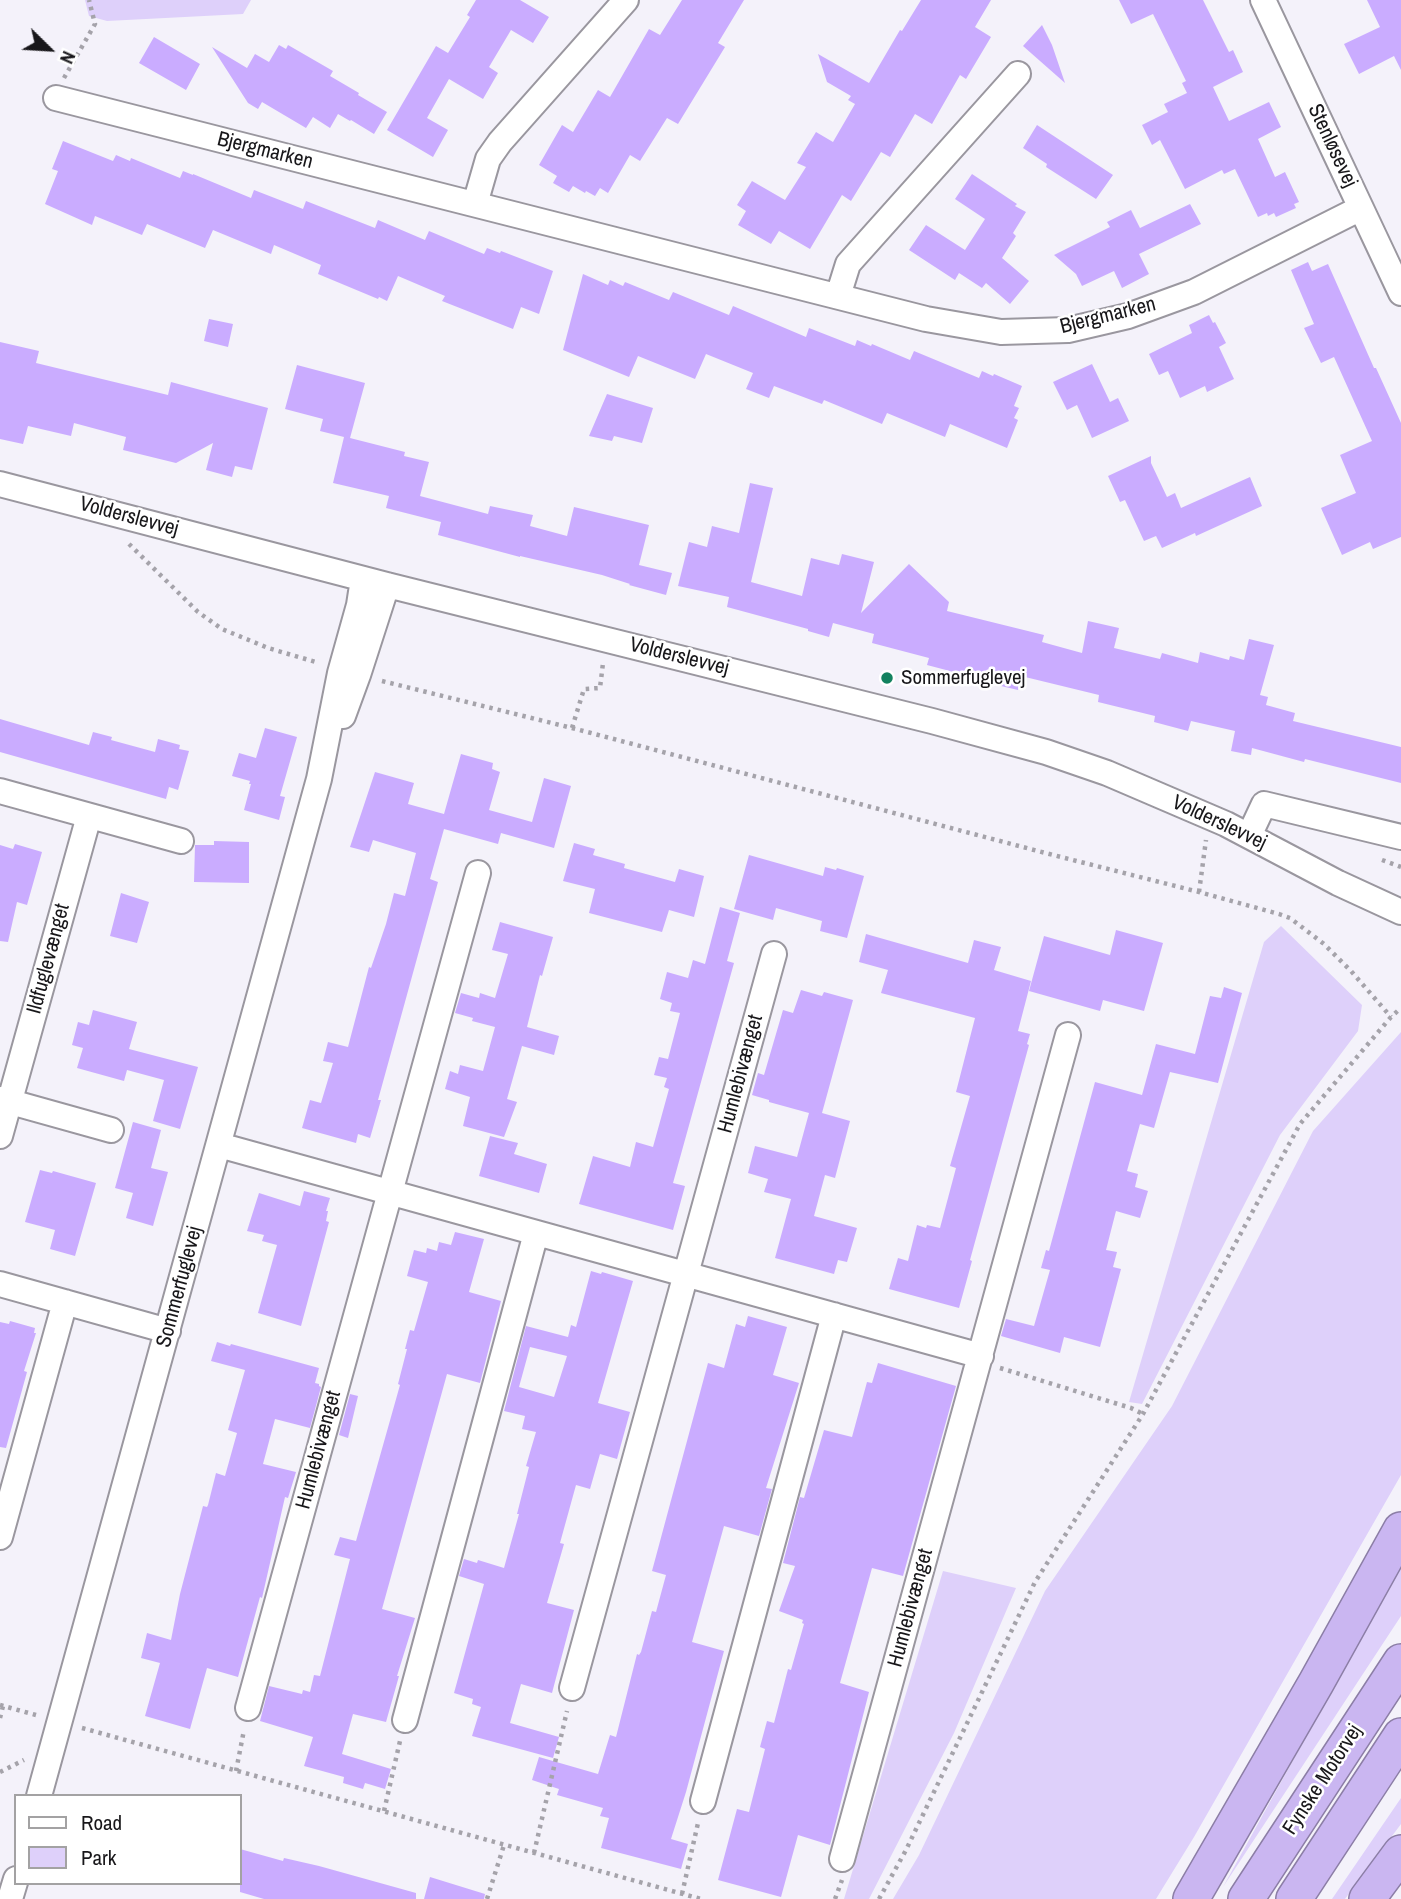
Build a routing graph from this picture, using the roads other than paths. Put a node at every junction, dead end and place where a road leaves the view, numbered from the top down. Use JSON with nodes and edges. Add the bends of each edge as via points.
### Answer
{"nodes":[{"id":1,"x":626,"y":0,"type":"edge"},
{"id":2,"x":1263,"y":0,"type":"edge"},
{"id":3,"x":1018,"y":74,"type":"dead end"},
{"id":4,"x":56,"y":98,"type":"road end"},
{"id":5,"x":475,"y":204,"type":"junction"},
{"id":6,"x":1361,"y":208,"type":"junction"},
{"id":7,"x":1401,"y":293,"type":"edge"},
{"id":8,"x":838,"y":296,"type":"junction"},
{"id":9,"x":0,"y":484,"type":"edge"},
{"id":10,"x":363,"y":579,"type":"junction"},
{"id":11,"x":387,"y":585,"type":"junction"},
{"id":12,"x":349,"y":672,"type":"junction"},
{"id":13,"x":0,"y":791,"type":"edge"},
{"id":14,"x":89,"y":816,"type":"junction"},
{"id":15,"x":1249,"y":836,"type":"junction"},
{"id":16,"x":1401,"y":837,"type":"edge"},
{"id":17,"x":181,"y":841,"type":"dead end"},
{"id":18,"x":478,"y":873,"type":"dead end"},
{"id":19,"x":1338,"y":883,"type":"junction"},
{"id":20,"x":1401,"y":912,"type":"edge"},
{"id":21,"x":1401,"y":929,"type":"edge"},
{"id":22,"x":774,"y":954,"type":"dead end"},
{"id":23,"x":1068,"y":1035,"type":"dead end"},
{"id":24,"x":5,"y":1101,"type":"edge"},
{"id":25,"x":111,"y":1130,"type":"dead end"},
{"id":26,"x":0,"y":1136,"type":"edge"},
{"id":27,"x":219,"y":1145,"type":"junction"},
{"id":28,"x":391,"y":1193,"type":"junction"},
{"id":29,"x":536,"y":1233,"type":"junction"},
{"id":30,"x":686,"y":1274,"type":"junction"},
{"id":31,"x":0,"y":1284,"type":"edge"},
{"id":32,"x":65,"y":1303,"type":"junction"},
{"id":33,"x":834,"y":1315,"type":"junction"},
{"id":34,"x":168,"y":1331,"type":"junction"},
{"id":35,"x":980,"y":1359,"type":"junction"},
{"id":36,"x":1401,"y":1530,"type":"edge"},
{"id":37,"x":0,"y":1537,"type":"edge"},
{"id":38,"x":1401,"y":1662,"type":"edge"},
{"id":39,"x":572,"y":1688,"type":"road end"},
{"id":40,"x":248,"y":1708,"type":"road end"},
{"id":41,"x":405,"y":1720,"type":"road end"},
{"id":42,"x":1401,"y":1736,"type":"edge"},
{"id":43,"x":40,"y":1794,"type":"edge"},
{"id":44,"x":703,"y":1801,"type":"road end"},
{"id":45,"x":1401,"y":1853,"type":"edge"},
{"id":46,"x":842,"y":1859,"type":"dead end"},
{"id":47,"x":1191,"y":1899,"type":"edge"},
{"id":48,"x":1246,"y":1899,"type":"edge"},
{"id":49,"x":1294,"y":1899,"type":"edge"},
{"id":50,"x":1367,"y":1899,"type":"edge"}],
"edges":[{"from":1,"to":5,"type":"street","via":[[500,142],[488,159]]},
{"from":2,"to":6,"type":"street","name":"Stenløsevej"},
{"from":3,"to":8,"type":"street","via":[[848,264]]},
{"from":4,"to":5,"type":"street","name":"Bjergmarken"},
{"from":5,"to":8,"type":"street","name":"Bjergmarken"},
{"from":6,"to":7,"type":"street","name":"Stenløsevej"},
{"from":6,"to":8,"type":"street","name":"Bjergmarken","via":[[1194,292],[1128,316],[1068,330],[1001,332]]},
{"from":9,"to":10,"type":"street","name":"Volderslevvej"},
{"from":10,"to":11,"type":"street","name":"Volderslevvej"},
{"from":10,"to":12,"type":"street","name":"Sommerfuglevej"},
{"from":11,"to":12,"type":"street","name":"Sommerfuglevej"},
{"from":11,"to":15,"type":"street","name":"Volderslevvej","via":[[1045,752],[1107,773]]},
{"from":12,"to":27,"type":"street","name":"Sommerfuglevej"},
{"from":13,"to":14,"type":"street"},
{"from":14,"to":17,"type":"street"},
{"from":14,"to":24,"type":"street","name":"Ildfuglevænget"},
{"from":15,"to":16,"type":"street","via":[[1264,803]]},
{"from":15,"to":19,"type":"street","name":"Volderslevvej"},
{"from":18,"to":28,"type":"street","name":"Humlebivænget"},
{"from":19,"to":20,"type":"street","name":"Volderslevvej"},
{"from":19,"to":21,"type":"street","name":"Volderslevvej"},
{"from":22,"to":30,"type":"street","name":"Humlebivænget"},
{"from":23,"to":35,"type":"street","name":"Humlebivænget"},
{"from":24,"to":25,"type":"street"},
{"from":24,"to":26,"type":"street","name":"Ildfuglevænget"},
{"from":27,"to":28,"type":"street"},
{"from":27,"to":34,"type":"street","name":"Sommerfuglevej"},
{"from":28,"to":29,"type":"street"},
{"from":28,"to":40,"type":"street","name":"Humlebivænget"},
{"from":29,"to":30,"type":"street"},
{"from":29,"to":41,"type":"street"},
{"from":30,"to":33,"type":"street"},
{"from":30,"to":39,"type":"street","name":"Humlebivænget"},
{"from":31,"to":32,"type":"street"},
{"from":32,"to":34,"type":"street"},
{"from":32,"to":37,"type":"street"},
{"from":33,"to":35,"type":"street"},
{"from":33,"to":44,"type":"street"},
{"from":34,"to":43,"type":"street","name":"Sommerfuglevej"},
{"from":35,"to":46,"type":"street","name":"Humlebivænget"},
{"from":36,"to":47,"type":"highway"},
{"from":38,"to":48,"type":"highway","name":"Fynske Motorvej"},
{"from":42,"to":49,"type":"highway","name":"Fynske Motorvej"},
{"from":45,"to":50,"type":"highway"}]}
